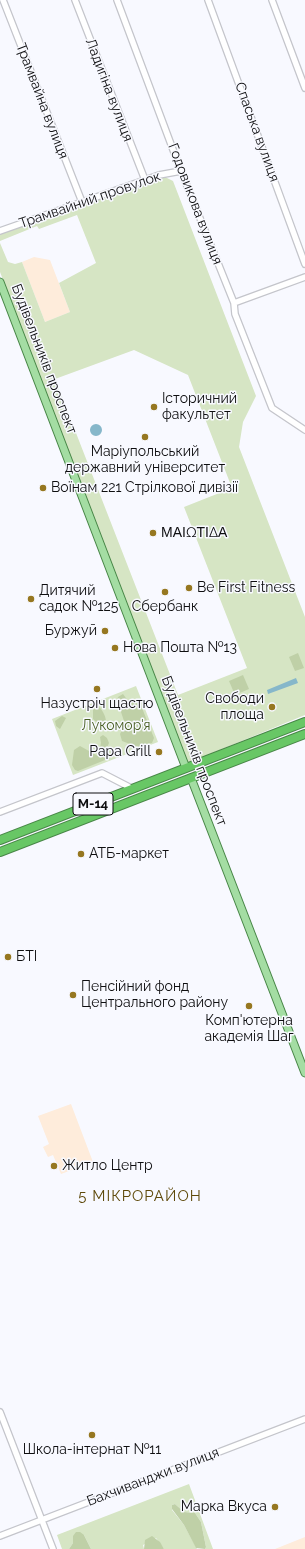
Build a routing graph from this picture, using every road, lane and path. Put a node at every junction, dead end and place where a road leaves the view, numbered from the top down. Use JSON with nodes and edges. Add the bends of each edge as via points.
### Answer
{"nodes":[{"id":1,"x":3,"y":0,"type":"edge"},
{"id":2,"x":75,"y":0,"type":"edge"},
{"id":3,"x":117,"y":0,"type":"edge"},
{"id":4,"x":208,"y":0,"type":"edge"},
{"id":5,"x":272,"y":0,"type":"edge"},
{"id":6,"x":305,"y":88,"type":"edge"},
{"id":7,"x":181,"y":171,"type":"junction"},
{"id":8,"x":145,"y":180,"type":"junction"},
{"id":9,"x":82,"y":202,"type":"junction"},
{"id":10,"x":0,"y":231,"type":"edge"},
{"id":11,"x":305,"y":264,"type":"edge"},
{"id":12,"x":305,"y":277,"type":"edge"},
{"id":13,"x":0,"y":282,"type":"edge"},
{"id":14,"x":234,"y":303,"type":"junction"},
{"id":15,"x":305,"y":430,"type":"edge"},
{"id":16,"x":305,"y":722,"type":"edge"},
{"id":17,"x":305,"y":734,"type":"edge"},
{"id":18,"x":186,"y":768,"type":"junction"},
{"id":19,"x":191,"y":778,"type":"junction"},
{"id":20,"x":133,"y":789,"type":"junction"},
{"id":21,"x":0,"y":812,"type":"edge"},
{"id":22,"x":0,"y":840,"type":"edge"},
{"id":23,"x":0,"y":852,"type":"edge"},
{"id":24,"x":305,"y":1073,"type":"edge"},
{"id":25,"x":0,"y":1412,"type":"edge"},
{"id":26,"x":305,"y":1419,"type":"edge"},
{"id":27,"x":41,"y":1520,"type":"junction"},
{"id":28,"x":0,"y":1536,"type":"edge"},
{"id":29,"x":53,"y":1549,"type":"edge"}],
"edges":[{"from":1,"to":9,"type":"street","name":"Трамвайна вулиця"},
{"from":2,"to":8,"type":"street","name":"Ладигіна вулиця"},
{"from":3,"to":7,"type":"street","name":"Годовикова вулиця"},
{"from":4,"to":11,"type":"street","name":"Спаська вулиця"},
{"from":5,"to":6,"type":"street"},
{"from":7,"to":8,"type":"street","name":"Трамвайний провулок"},
{"from":7,"to":14,"type":"street","name":"Годовикова вулиця"},
{"from":8,"to":9,"type":"street","name":"Трамвайний провулок"},
{"from":9,"to":10,"type":"street","name":"Трамвайний провулок"},
{"from":12,"to":14,"type":"street"},
{"from":13,"to":18,"type":"main road","name":"Будівельників проспект"},
{"from":14,"to":15,"type":"street","name":"Годовикова вулиця","via":[[235,314],[272,408]]},
{"from":16,"to":18,"type":"highway","number":"М-14"},
{"from":17,"to":19,"type":"highway","number":"М-14"},
{"from":18,"to":19,"type":"highway","name":"Будівельників проспект"},
{"from":18,"to":20,"type":"highway","number":"М-14"},
{"from":19,"to":23,"type":"highway","number":"М-14"},
{"from":19,"to":24,"type":"main road","name":"Будівельників проспект"},
{"from":20,"to":21,"type":"street","via":[[102,773]]},
{"from":20,"to":22,"type":"highway","number":"М-14"},
{"from":25,"to":27,"type":"street"},
{"from":26,"to":27,"type":"street","name":"Бахчиванджи вулиця"},
{"from":27,"to":28,"type":"street","name":"Бахчиванджи вулиця"},
{"from":27,"to":29,"type":"street"}]}
